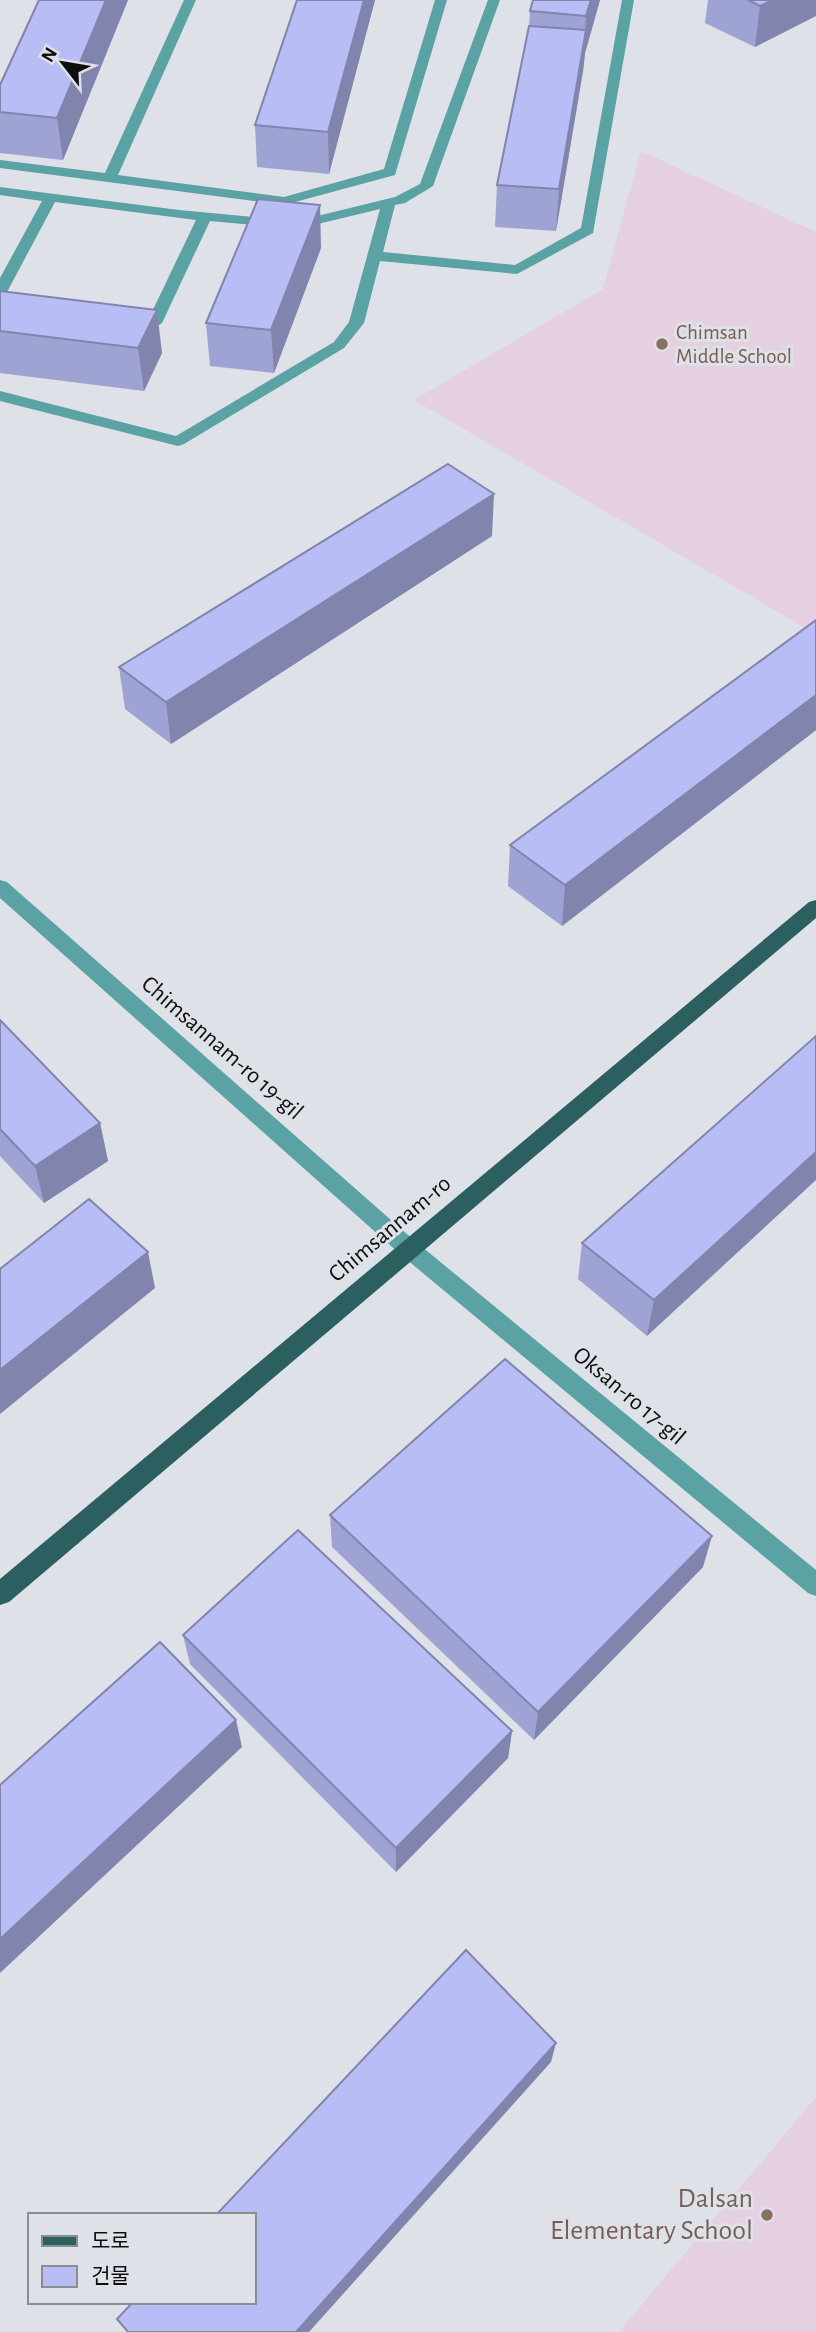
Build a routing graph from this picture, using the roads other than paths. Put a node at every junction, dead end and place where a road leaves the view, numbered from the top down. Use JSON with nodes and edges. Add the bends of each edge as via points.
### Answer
{"nodes":[{"id":1,"x":190,"y":0,"type":"edge"},
{"id":2,"x":441,"y":0,"type":"edge"},
{"id":3,"x":494,"y":0,"type":"edge"},
{"id":4,"x":628,"y":0,"type":"edge"},
{"id":5,"x":0,"y":164,"type":"edge"},
{"id":6,"x":110,"y":178,"type":"junction"},
{"id":7,"x":0,"y":191,"type":"edge"},
{"id":8,"x":50,"y":198,"type":"junction"},
{"id":9,"x":390,"y":202,"type":"junction"},
{"id":10,"x":205,"y":216,"type":"junction"},
{"id":11,"x":374,"y":256,"type":"junction"},
{"id":12,"x":0,"y":292,"type":"edge"},
{"id":13,"x":116,"y":319,"type":"edge"},
{"id":14,"x":0,"y":396,"type":"edge"},
{"id":15,"x":0,"y":887,"type":"edge"},
{"id":16,"x":816,"y":907,"type":"edge"},
{"id":17,"x":408,"y":1248,"type":"junction"},
{"id":18,"x":816,"y":1585,"type":"edge"},
{"id":19,"x":0,"y":1594,"type":"edge"}],
"edges":[{"from":1,"to":6,"type":"street"},
{"from":2,"to":6,"type":"street","via":[[390,172],[285,201]]},
{"from":3,"to":9,"type":"street","via":[[426,186]]},
{"from":4,"to":11,"type":"street","via":[[588,230],[517,270]]},
{"from":5,"to":6,"type":"street"},
{"from":7,"to":8,"type":"street"},
{"from":8,"to":10,"type":"street"},
{"from":8,"to":12,"type":"street"},
{"from":9,"to":10,"type":"street","via":[[298,225]]},
{"from":9,"to":11,"type":"street"},
{"from":10,"to":13,"type":"street","via":[[154,323]]},
{"from":11,"to":14,"type":"street","via":[[356,323],[339,345],[178,441]]},
{"from":15,"to":17,"type":"street","name":"Chimsannam-ro 19-gil"},
{"from":16,"to":17,"type":"main road","name":"Chimsannam-ro"},
{"from":17,"to":18,"type":"street","name":"Oksan-ro 17-gil"},
{"from":17,"to":19,"type":"main road","name":"Chimsannam-ro"}]}
